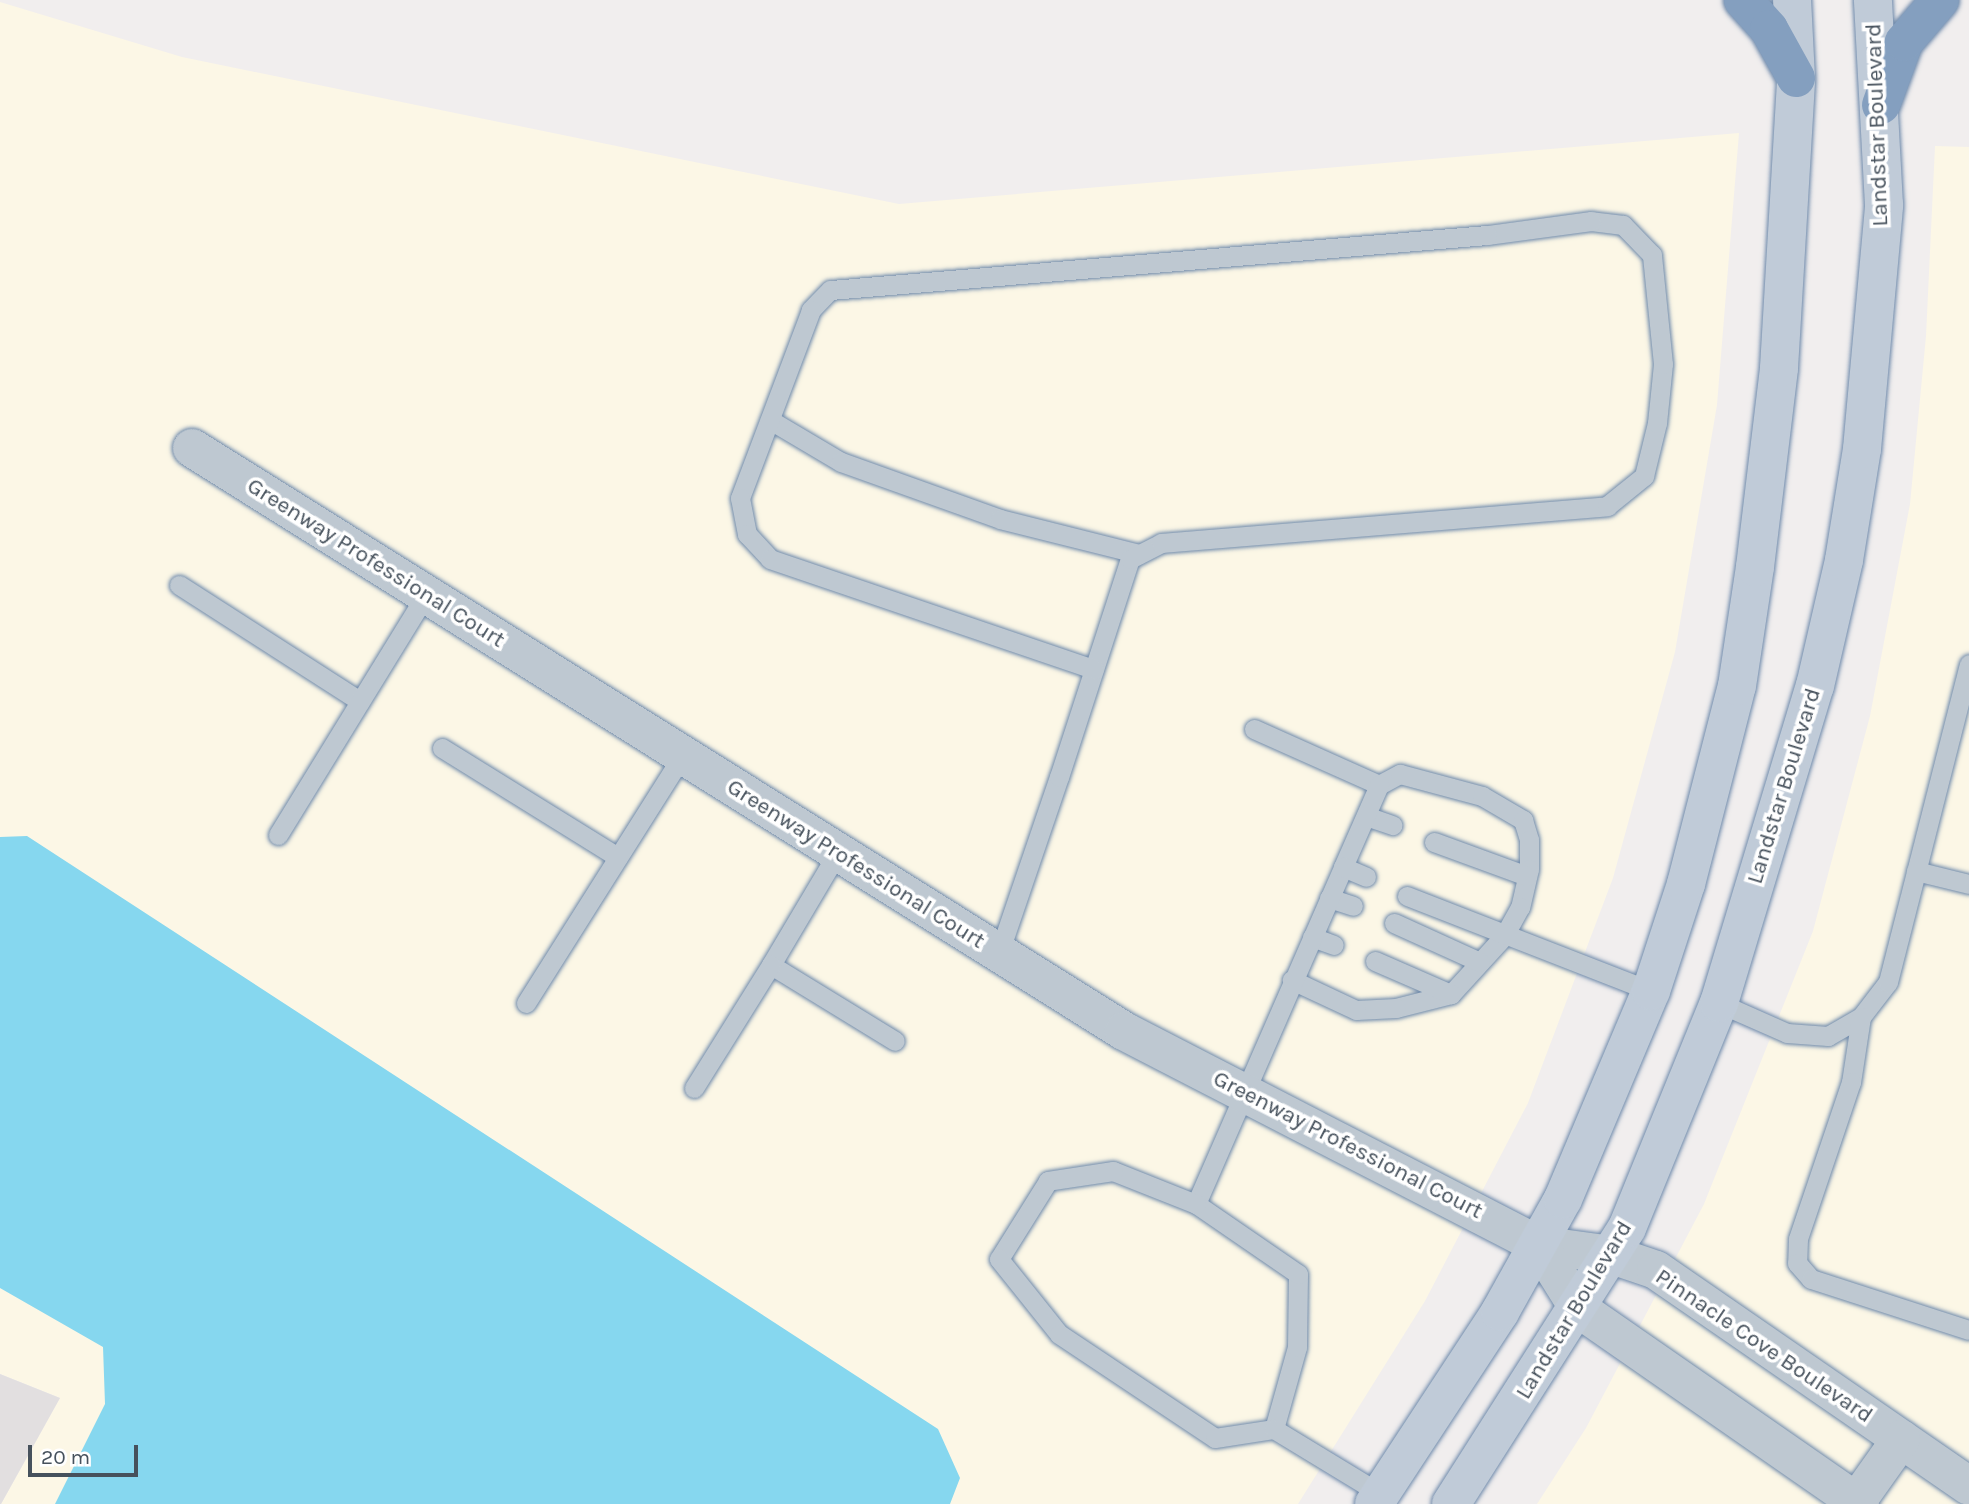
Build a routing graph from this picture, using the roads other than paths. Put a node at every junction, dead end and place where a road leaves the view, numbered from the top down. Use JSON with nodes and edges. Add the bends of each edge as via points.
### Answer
{"nodes":[{"id":1,"x":1743,"y":0,"type":"edge"},
{"id":2,"x":1793,"y":0,"type":"edge"},
{"id":3,"x":1873,"y":0,"type":"edge"},
{"id":4,"x":1940,"y":0,"type":"edge"},
{"id":5,"x":1796,"y":78,"type":"junction"},
{"id":6,"x":1881,"y":105,"type":"junction"},
{"id":7,"x":769,"y":420,"type":"junction"},
{"id":8,"x":192,"y":448,"type":"dead end"},
{"id":9,"x":1139,"y":554,"type":"junction"},
{"id":10,"x":179,"y":585,"type":"dead end"},
{"id":11,"x":426,"y":594,"type":"junction"},
{"id":12,"x":1969,"y":664,"type":"edge"},
{"id":13,"x":1094,"y":669,"type":"junction"},
{"id":14,"x":360,"y":701,"type":"junction"},
{"id":15,"x":1963,"y":721,"type":"edge"},
{"id":16,"x":1254,"y":729,"type":"dead end"},
{"id":17,"x":442,"y":748,"type":"dead end"},
{"id":18,"x":683,"y":755,"type":"junction"},
{"id":19,"x":1380,"y":785,"type":"junction"},
{"id":20,"x":1366,"y":816,"type":"junction"},
{"id":21,"x":1392,"y":825,"type":"dead end"},
{"id":22,"x":278,"y":835,"type":"dead end"},
{"id":23,"x":1434,"y":842,"type":"dead end"},
{"id":24,"x":838,"y":852,"type":"junction"},
{"id":25,"x":618,"y":857,"type":"junction"},
{"id":26,"x":1343,"y":867,"type":"junction"},
{"id":27,"x":1916,"y":871,"type":"junction"},
{"id":28,"x":1527,"y":876,"type":"junction"},
{"id":29,"x":1366,"y":877,"type":"dead end"},
{"id":30,"x":1969,"y":884,"type":"edge"},
{"id":31,"x":1407,"y":896,"type":"dead end"},
{"id":32,"x":1329,"y":898,"type":"junction"},
{"id":33,"x":1353,"y":905,"type":"dead end"},
{"id":34,"x":1394,"y":923,"type":"dead end"},
{"id":35,"x":1504,"y":936,"type":"junction"},
{"id":36,"x":1312,"y":937,"type":"junction"},
{"id":37,"x":1334,"y":945,"type":"dead end"},
{"id":38,"x":999,"y":953,"type":"junction"},
{"id":39,"x":1375,"y":961,"type":"dead end"},
{"id":40,"x":1480,"y":962,"type":"junction"},
{"id":41,"x":771,"y":965,"type":"junction"},
{"id":42,"x":1292,"y":980,"type":"junction"},
{"id":43,"x":1651,"y":990,"type":"junction"},
{"id":44,"x":1451,"y":994,"type":"junction"},
{"id":45,"x":526,"y":1003,"type":"dead end"},
{"id":46,"x":1719,"y":1003,"type":"junction"},
{"id":47,"x":1861,"y":1017,"type":"junction"},
{"id":48,"x":895,"y":1041,"type":"dead end"},
{"id":49,"x":694,"y":1088,"type":"dead end"},
{"id":50,"x":1242,"y":1091,"type":"junction"},
{"id":51,"x":1196,"y":1204,"type":"junction"},
{"id":52,"x":1539,"y":1245,"type":"junction"},
{"id":53,"x":1612,"y":1255,"type":"junction"},
{"id":54,"x":1579,"y":1310,"type":"junction"},
{"id":55,"x":1969,"y":1330,"type":"edge"},
{"id":56,"x":1274,"y":1429,"type":"junction"},
{"id":57,"x":1901,"y":1439,"type":"junction"},
{"id":58,"x":1969,"y":1486,"type":"edge"},
{"id":59,"x":1378,"y":1499,"type":"edge"},
{"id":60,"x":1858,"y":1503,"type":"edge"},
{"id":61,"x":1451,"y":1504,"type":"edge"}],
"edges":[{"from":1,"to":5,"type":"highway","via":[[1769,29]]},
{"from":2,"to":5,"type":"street"},
{"from":3,"to":6,"type":"street","name":"Landstar Boulevard"},
{"from":4,"to":6,"type":"highway","via":[[1904,42]]},
{"from":5,"to":43,"type":"street","via":[[1779,368],[1737,687],[1686,884]]},
{"from":6,"to":46,"type":"street","name":"Landstar Boulevard","via":[[1884,205],[1861,449],[1844,560],[1815,686]]},
{"from":7,"to":9,"type":"lane","via":[[841,462],[1000,519]]},
{"from":7,"to":9,"type":"lane","via":[[811,310],[830,290],[1487,235],[1591,221],[1623,225],[1652,255],[1662,364],[1657,422],[1644,476],[1607,506],[1161,542]]},
{"from":7,"to":13,"type":"lane","via":[[740,498],[747,534],[770,559]]},
{"from":8,"to":11,"type":"street","name":"Greenway Professional Court"},
{"from":9,"to":13,"type":"lane","via":[[1130,559]]},
{"from":10,"to":14,"type":"lane"},
{"from":11,"to":14,"type":"lane"},
{"from":11,"to":18,"type":"street","name":"Greenway Professional Court"},
{"from":12,"to":15,"type":"lane"},
{"from":13,"to":38,"type":"lane"},
{"from":14,"to":22,"type":"lane"},
{"from":15,"to":27,"type":"lane"},
{"from":16,"to":19,"type":"lane"},
{"from":17,"to":25,"type":"lane"},
{"from":18,"to":24,"type":"street","name":"Greenway Professional Court"},
{"from":18,"to":25,"type":"lane"},
{"from":19,"to":20,"type":"lane"},
{"from":19,"to":28,"type":"lane","via":[[1400,774],[1427,778],[1482,796],[1523,820],[1529,840]]},
{"from":20,"to":21,"type":"lane"},
{"from":20,"to":26,"type":"lane"},
{"from":23,"to":28,"type":"lane"},
{"from":24,"to":38,"type":"street","name":"Greenway Professional Court"},
{"from":24,"to":41,"type":"lane"},
{"from":25,"to":45,"type":"lane"},
{"from":26,"to":29,"type":"lane"},
{"from":26,"to":32,"type":"lane"},
{"from":27,"to":30,"type":"lane"},
{"from":27,"to":47,"type":"lane","via":[[1888,982]]},
{"from":28,"to":35,"type":"lane","via":[[1520,907]]},
{"from":31,"to":35,"type":"lane"},
{"from":32,"to":33,"type":"lane"},
{"from":32,"to":36,"type":"lane"},
{"from":34,"to":40,"type":"lane"},
{"from":35,"to":40,"type":"lane"},
{"from":35,"to":43,"type":"lane"},
{"from":36,"to":37,"type":"lane"},
{"from":36,"to":42,"type":"lane"},
{"from":38,"to":50,"type":"street","name":"Greenway Professional Court","via":[[1124,1031]]},
{"from":39,"to":44,"type":"lane"},
{"from":40,"to":44,"type":"lane"},
{"from":41,"to":48,"type":"lane"},
{"from":41,"to":49,"type":"lane"},
{"from":42,"to":44,"type":"lane","via":[[1356,1010],[1396,1008]]},
{"from":42,"to":50,"type":"lane"},
{"from":43,"to":52,"type":"street"},
{"from":46,"to":47,"type":"lane","via":[[1787,1033],[1828,1036]]},
{"from":46,"to":53,"type":"street","name":"Landstar Boulevard"},
{"from":47,"to":55,"type":"lane","via":[[1851,1082],[1798,1239],[1797,1263],[1811,1279]]},
{"from":50,"to":51,"type":"lane"},
{"from":50,"to":52,"type":"street","name":"Greenway Professional Court"},
{"from":51,"to":56,"type":"lane","via":[[1298,1274],[1297,1347]]},
{"from":51,"to":56,"type":"lane","via":[[1113,1171],[1048,1181],[999,1259],[1059,1334],[1214,1438]]},
{"from":52,"to":53,"type":"street","name":"Pinnacle Cove Boulevard"},
{"from":52,"to":54,"type":"street"},
{"from":52,"to":59,"type":"street"},
{"from":53,"to":54,"type":"street","name":"Landstar Boulevard"},
{"from":53,"to":57,"type":"street","name":"Pinnacle Cove Boulevard","via":[[1656,1270]]},
{"from":54,"to":60,"type":"street"},
{"from":54,"to":61,"type":"street","name":"Landstar Boulevard"},
{"from":56,"to":59,"type":"lane"},
{"from":57,"to":58,"type":"street","name":"Pinnacle Cove Boulevard"},
{"from":57,"to":60,"type":"street"}]}
